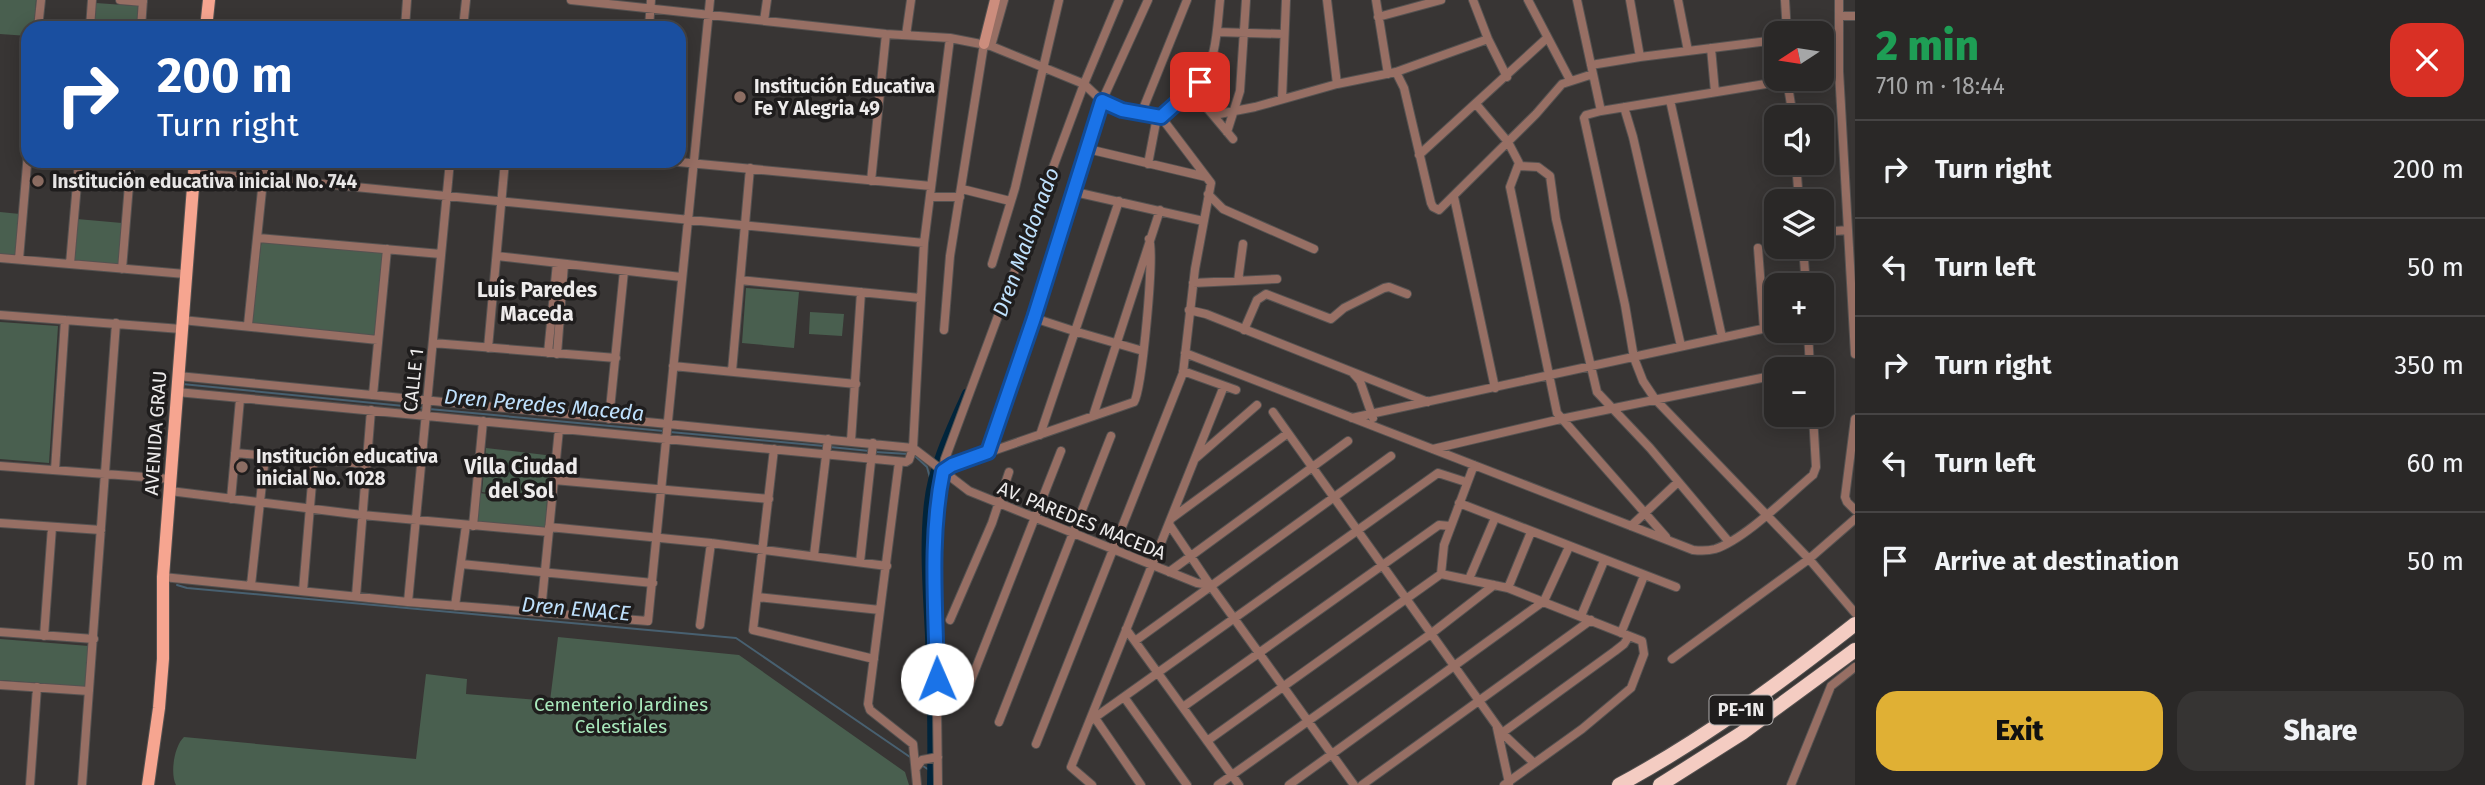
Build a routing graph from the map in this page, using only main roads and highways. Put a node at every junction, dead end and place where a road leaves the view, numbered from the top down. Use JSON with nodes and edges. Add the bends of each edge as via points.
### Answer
{"nodes":[{"id":1,"x":209,"y":0,"type":"edge"},
{"id":2,"x":207,"y":21,"type":"edge"},
{"id":3,"x":194,"y":168,"type":"edge"},
{"id":4,"x":1855,"y":624,"type":"edge"},
{"id":5,"x":1855,"y":650,"type":"edge"},
{"id":6,"x":159,"y":708,"type":"junction"},
{"id":7,"x":148,"y":785,"type":"edge"},
{"id":8,"x":156,"y":785,"type":"edge"},
{"id":9,"x":1619,"y":785,"type":"edge"},
{"id":10,"x":1660,"y":785,"type":"edge"}],
"edges":[{"from":1,"to":2,"type":"main road"},
{"from":3,"to":6,"type":"main road","name":"AVENIDA GRAU","via":[[163,577]]},
{"from":4,"to":9,"type":"highway","number":"PE-1N","via":[[1735,714]]},
{"from":5,"to":10,"type":"highway","number":"PE-1N","via":[[1742,733]]},
{"from":6,"to":7,"type":"main road","name":"AVENIDA GRAU"},
{"from":6,"to":8,"type":"main road","name":"AVENIDA GRAU"}]}
